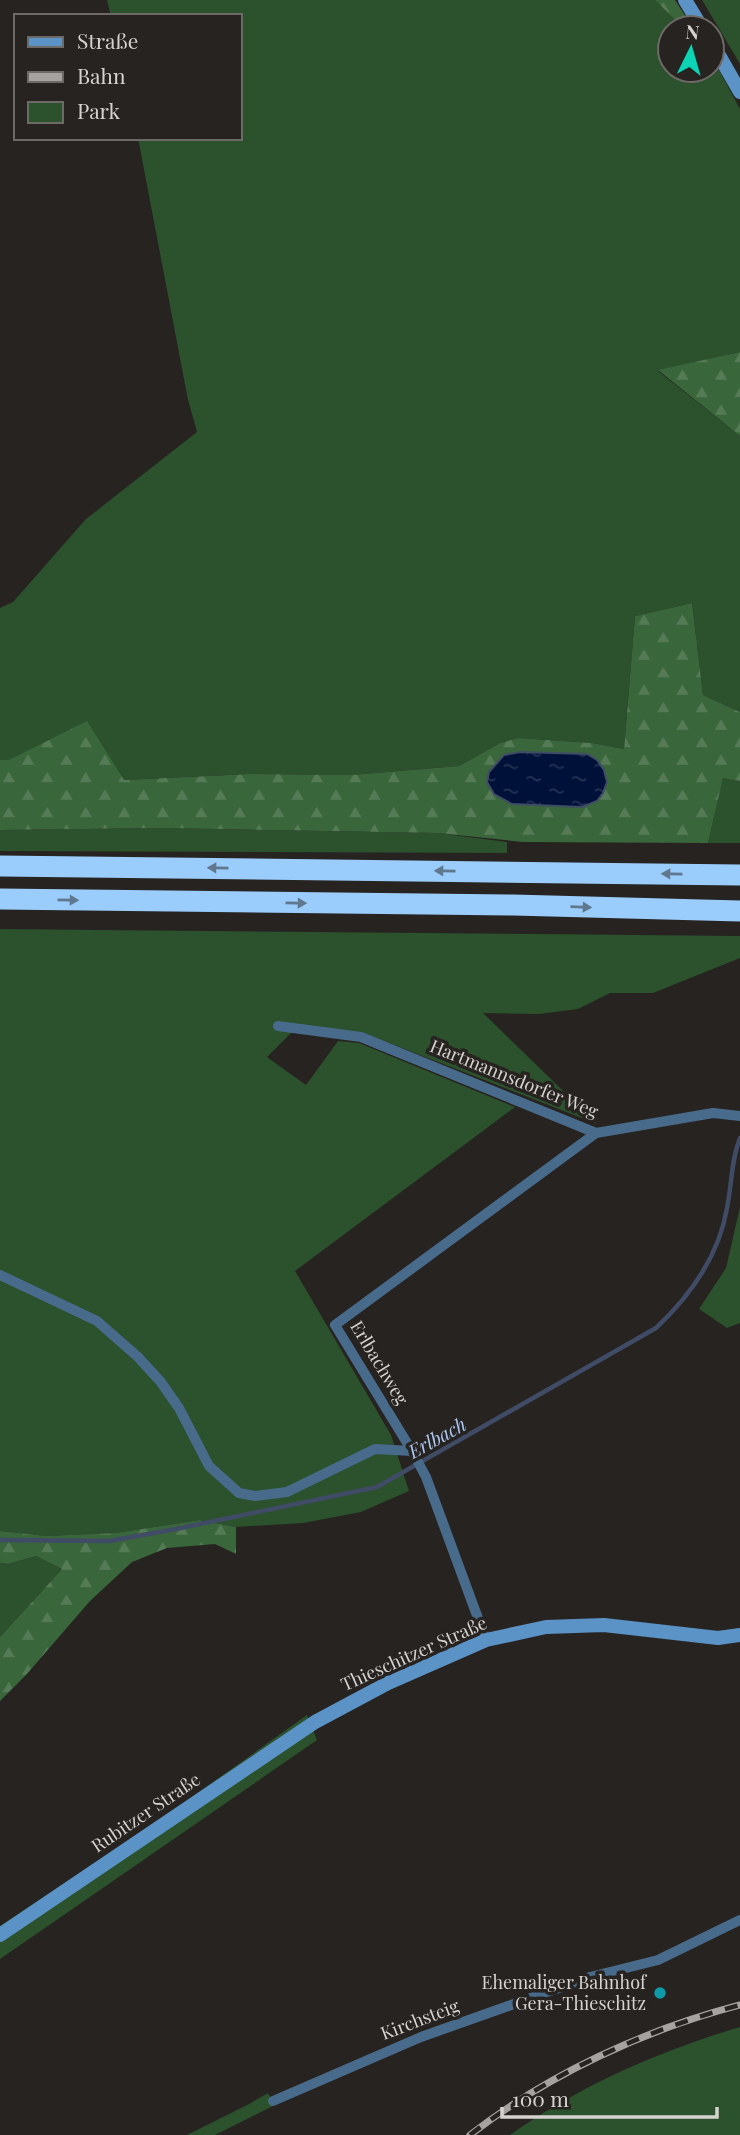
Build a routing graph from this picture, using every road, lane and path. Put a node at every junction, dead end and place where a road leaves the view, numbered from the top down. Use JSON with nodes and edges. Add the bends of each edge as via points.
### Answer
{"nodes":[{"id":1,"x":726,"y":67,"type":"edge"},
{"id":2,"x":740,"y":92,"type":"edge"},
{"id":3,"x":0,"y":866,"type":"edge"},
{"id":4,"x":740,"y":875,"type":"edge"},
{"id":5,"x":0,"y":899,"type":"edge"},
{"id":6,"x":740,"y":911,"type":"edge"},
{"id":7,"x":278,"y":1026,"type":"dead end"},
{"id":8,"x":740,"y":1116,"type":"edge"},
{"id":9,"x":596,"y":1133,"type":"junction"},
{"id":10,"x":0,"y":1275,"type":"edge"},
{"id":11,"x":414,"y":1456,"type":"junction"},
{"id":12,"x":740,"y":1635,"type":"edge"},
{"id":13,"x":486,"y":1640,"type":"junction"},
{"id":14,"x":314,"y":1722,"type":"joint"},
{"id":15,"x":740,"y":1920,"type":"edge"},
{"id":16,"x":0,"y":1936,"type":"edge"},
{"id":17,"x":273,"y":2101,"type":"dead end"}],
"edges":[{"from":1,"to":2,"type":"main road"},
{"from":4,"to":3,"type":"highway","one_way":true},
{"from":5,"to":6,"type":"highway","one_way":true},
{"from":7,"to":9,"type":"street","name":"Hartmannsdorfer Weg","via":[[360,1037]]},
{"from":8,"to":9,"type":"street","name":"Hartmannsdorfer Weg","via":[[713,1113]]},
{"from":9,"to":11,"type":"street","name":"Erlbachweg","via":[[335,1325]]},
{"from":10,"to":11,"type":"street","via":[[97,1321],[138,1357],[179,1408],[209,1466],[239,1493],[287,1492],[375,1450]]},
{"from":11,"to":13,"type":"street","name":"Erlbachweg","via":[[426,1477]]},
{"from":12,"to":13,"type":"main road","name":"Thieschitzer Straße","via":[[718,1638],[604,1625],[546,1627]]},
{"from":13,"to":14,"type":"main road","name":"Thieschitzer Straße"},
{"from":14,"to":16,"type":"main road","name":"Rubitzer Straße"},
{"from":15,"to":17,"type":"street","name":"Kirchsteig","via":[[658,1960],[590,1977],[421,2037]]}]}
